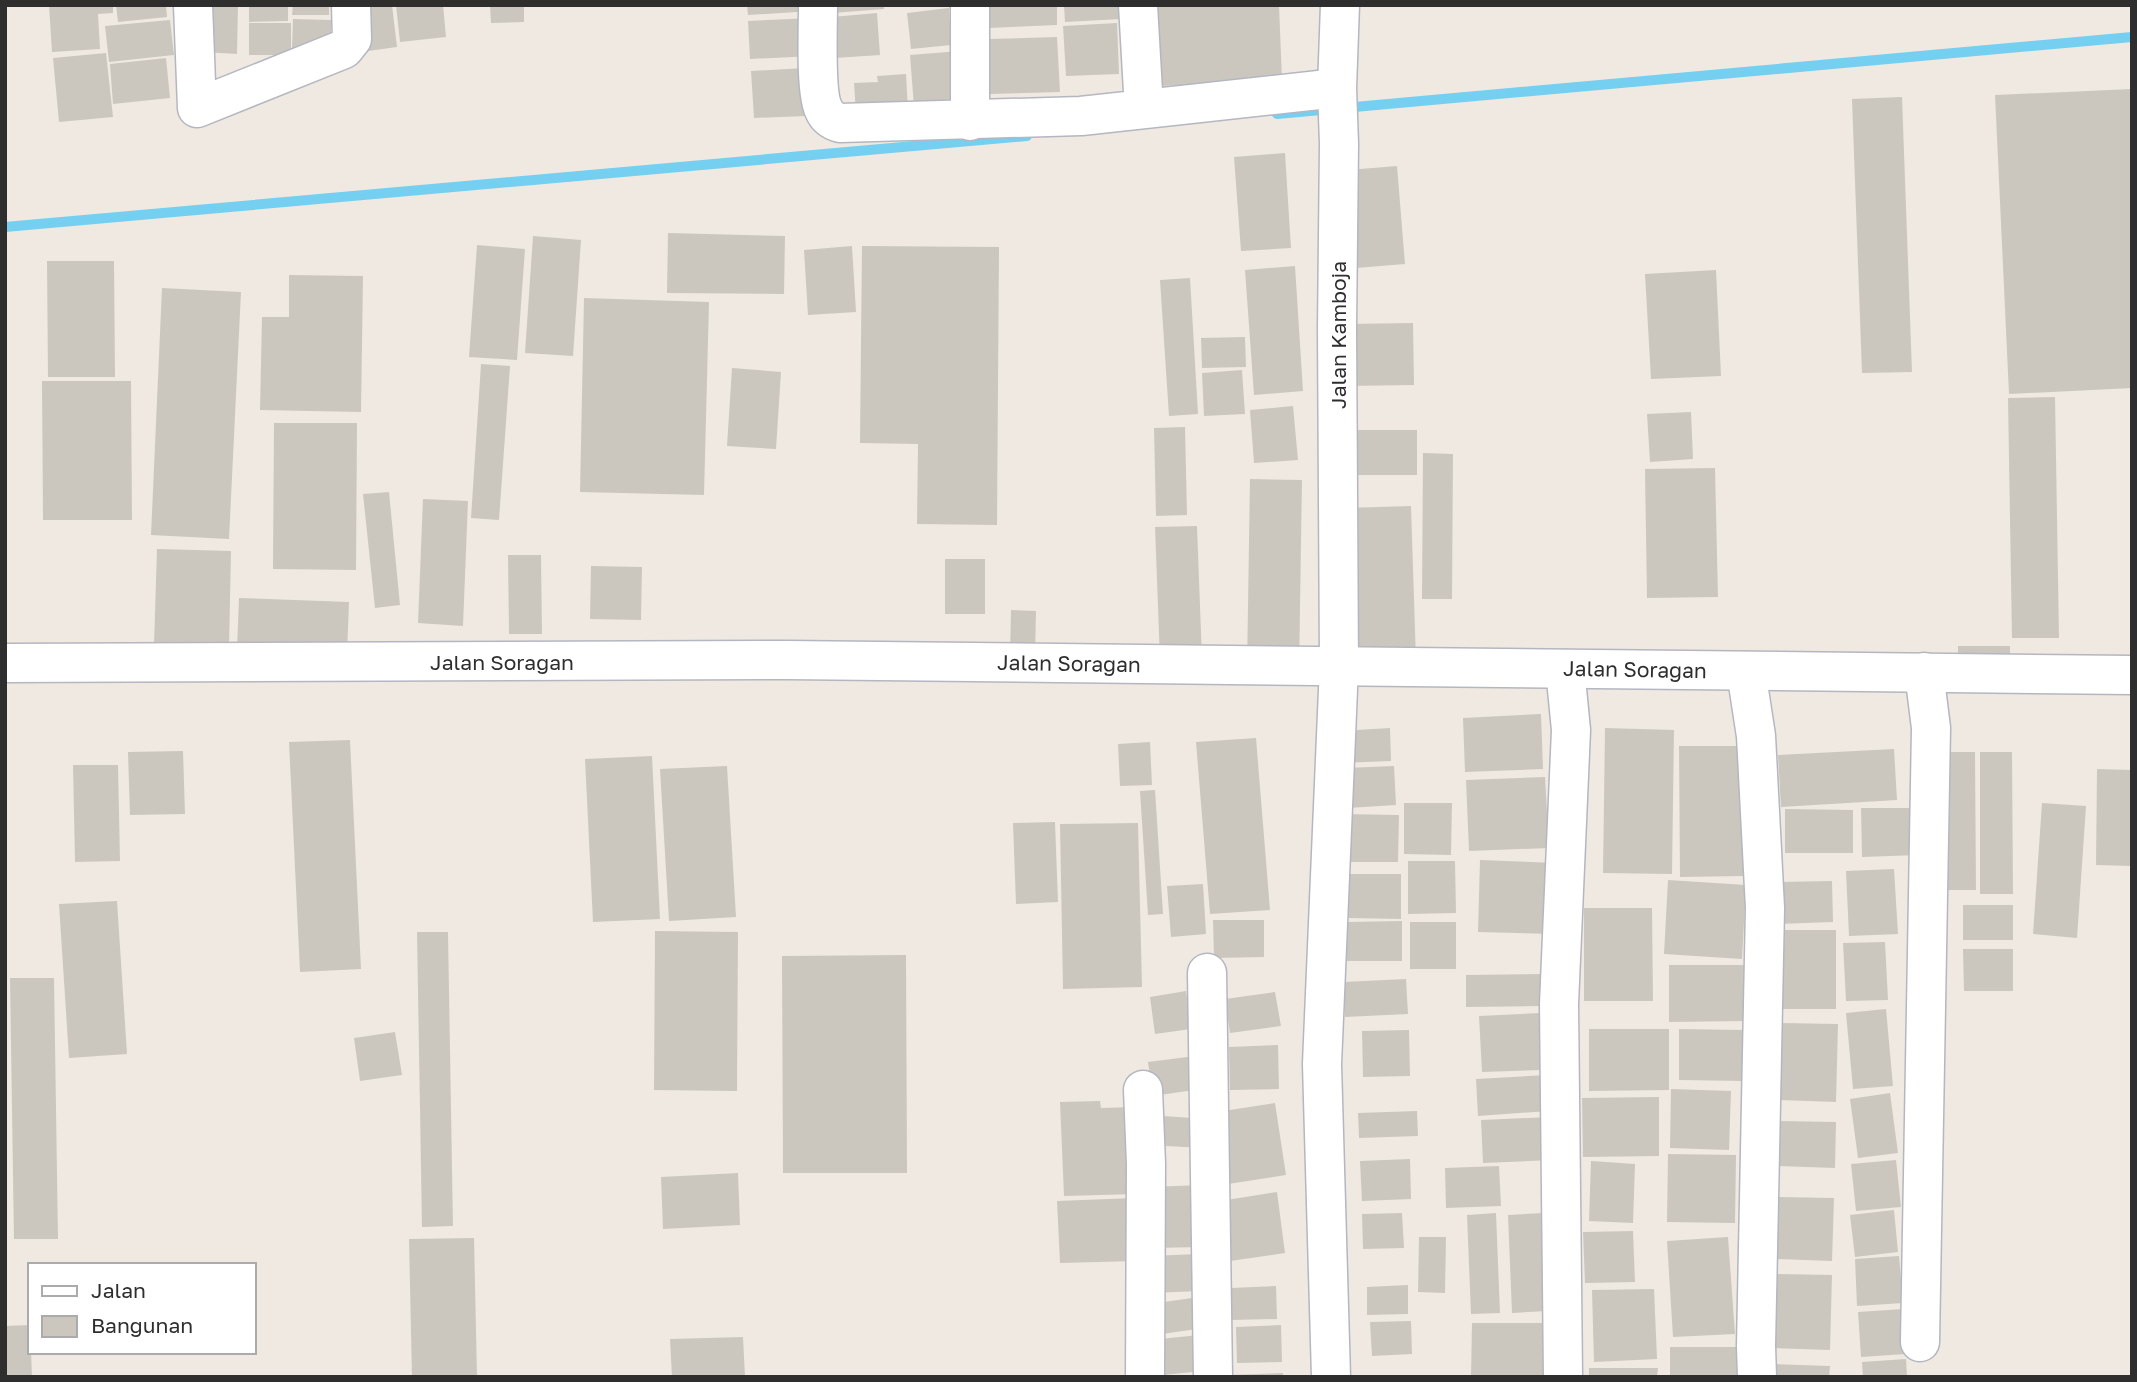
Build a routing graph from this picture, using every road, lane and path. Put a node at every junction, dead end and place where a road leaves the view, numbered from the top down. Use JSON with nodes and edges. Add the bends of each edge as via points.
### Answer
{"nodes":[{"id":1,"x":193,"y":5,"type":"edge"},
{"id":2,"x":351,"y":5,"type":"edge"},
{"id":3,"x":818,"y":5,"type":"edge"},
{"id":4,"x":970,"y":5,"type":"edge"},
{"id":5,"x":1138,"y":5,"type":"edge"},
{"id":6,"x":1340,"y":5,"type":"edge"},
{"id":7,"x":1338,"y":96,"type":"junction"},
{"id":8,"x":1144,"y":109,"type":"junction"},
{"id":9,"x":970,"y":121,"type":"junction"},
{"id":10,"x":5,"y":663,"type":"edge"},
{"id":11,"x":1339,"y":666,"type":"junction"},
{"id":12,"x":1565,"y":668,"type":"junction"},
{"id":13,"x":1746,"y":671,"type":"junction"},
{"id":14,"x":1924,"y":672,"type":"junction"},
{"id":15,"x":2132,"y":675,"type":"edge"},
{"id":16,"x":1207,"y":973,"type":"dead end"},
{"id":17,"x":1143,"y":1090,"type":"dead end"},
{"id":18,"x":1920,"y":1342,"type":"dead end"},
{"id":19,"x":1145,"y":1377,"type":"edge"},
{"id":20,"x":1213,"y":1377,"type":"edge"},
{"id":21,"x":1331,"y":1377,"type":"edge"},
{"id":22,"x":1563,"y":1377,"type":"edge"},
{"id":23,"x":1757,"y":1377,"type":"edge"}],
"edges":[{"from":1,"to":2,"type":"street","via":[[197,108],[344,49],[352,39]]},
{"from":3,"to":9,"type":"street","via":[[819,90],[829,117],[840,123]]},
{"from":4,"to":9,"type":"street"},
{"from":5,"to":8,"type":"street"},
{"from":6,"to":7,"type":"street","name":"Jalan Kamboja"},
{"from":7,"to":8,"type":"street"},
{"from":7,"to":11,"type":"street","name":"Jalan Kamboja"},
{"from":8,"to":9,"type":"street","via":[[1081,117]]},
{"from":10,"to":11,"type":"street","name":"Jalan Soragan","via":[[801,660]]},
{"from":11,"to":12,"type":"street","name":"Jalan Soragan"},
{"from":11,"to":21,"type":"street","name":"Jalan Kamboja","via":[[1322,1064]]},
{"from":12,"to":13,"type":"street","name":"Jalan Soragan"},
{"from":12,"to":22,"type":"street","via":[[1571,730],[1559,1004]]},
{"from":13,"to":14,"type":"street","name":"Jalan Soragan"},
{"from":13,"to":23,"type":"street","via":[[1756,736],[1765,908]]},
{"from":14,"to":15,"type":"street","name":"Jalan Soragan"},
{"from":14,"to":18,"type":"street","via":[[1931,728]]},
{"from":16,"to":20,"type":"street"},
{"from":17,"to":19,"type":"street"}]}
